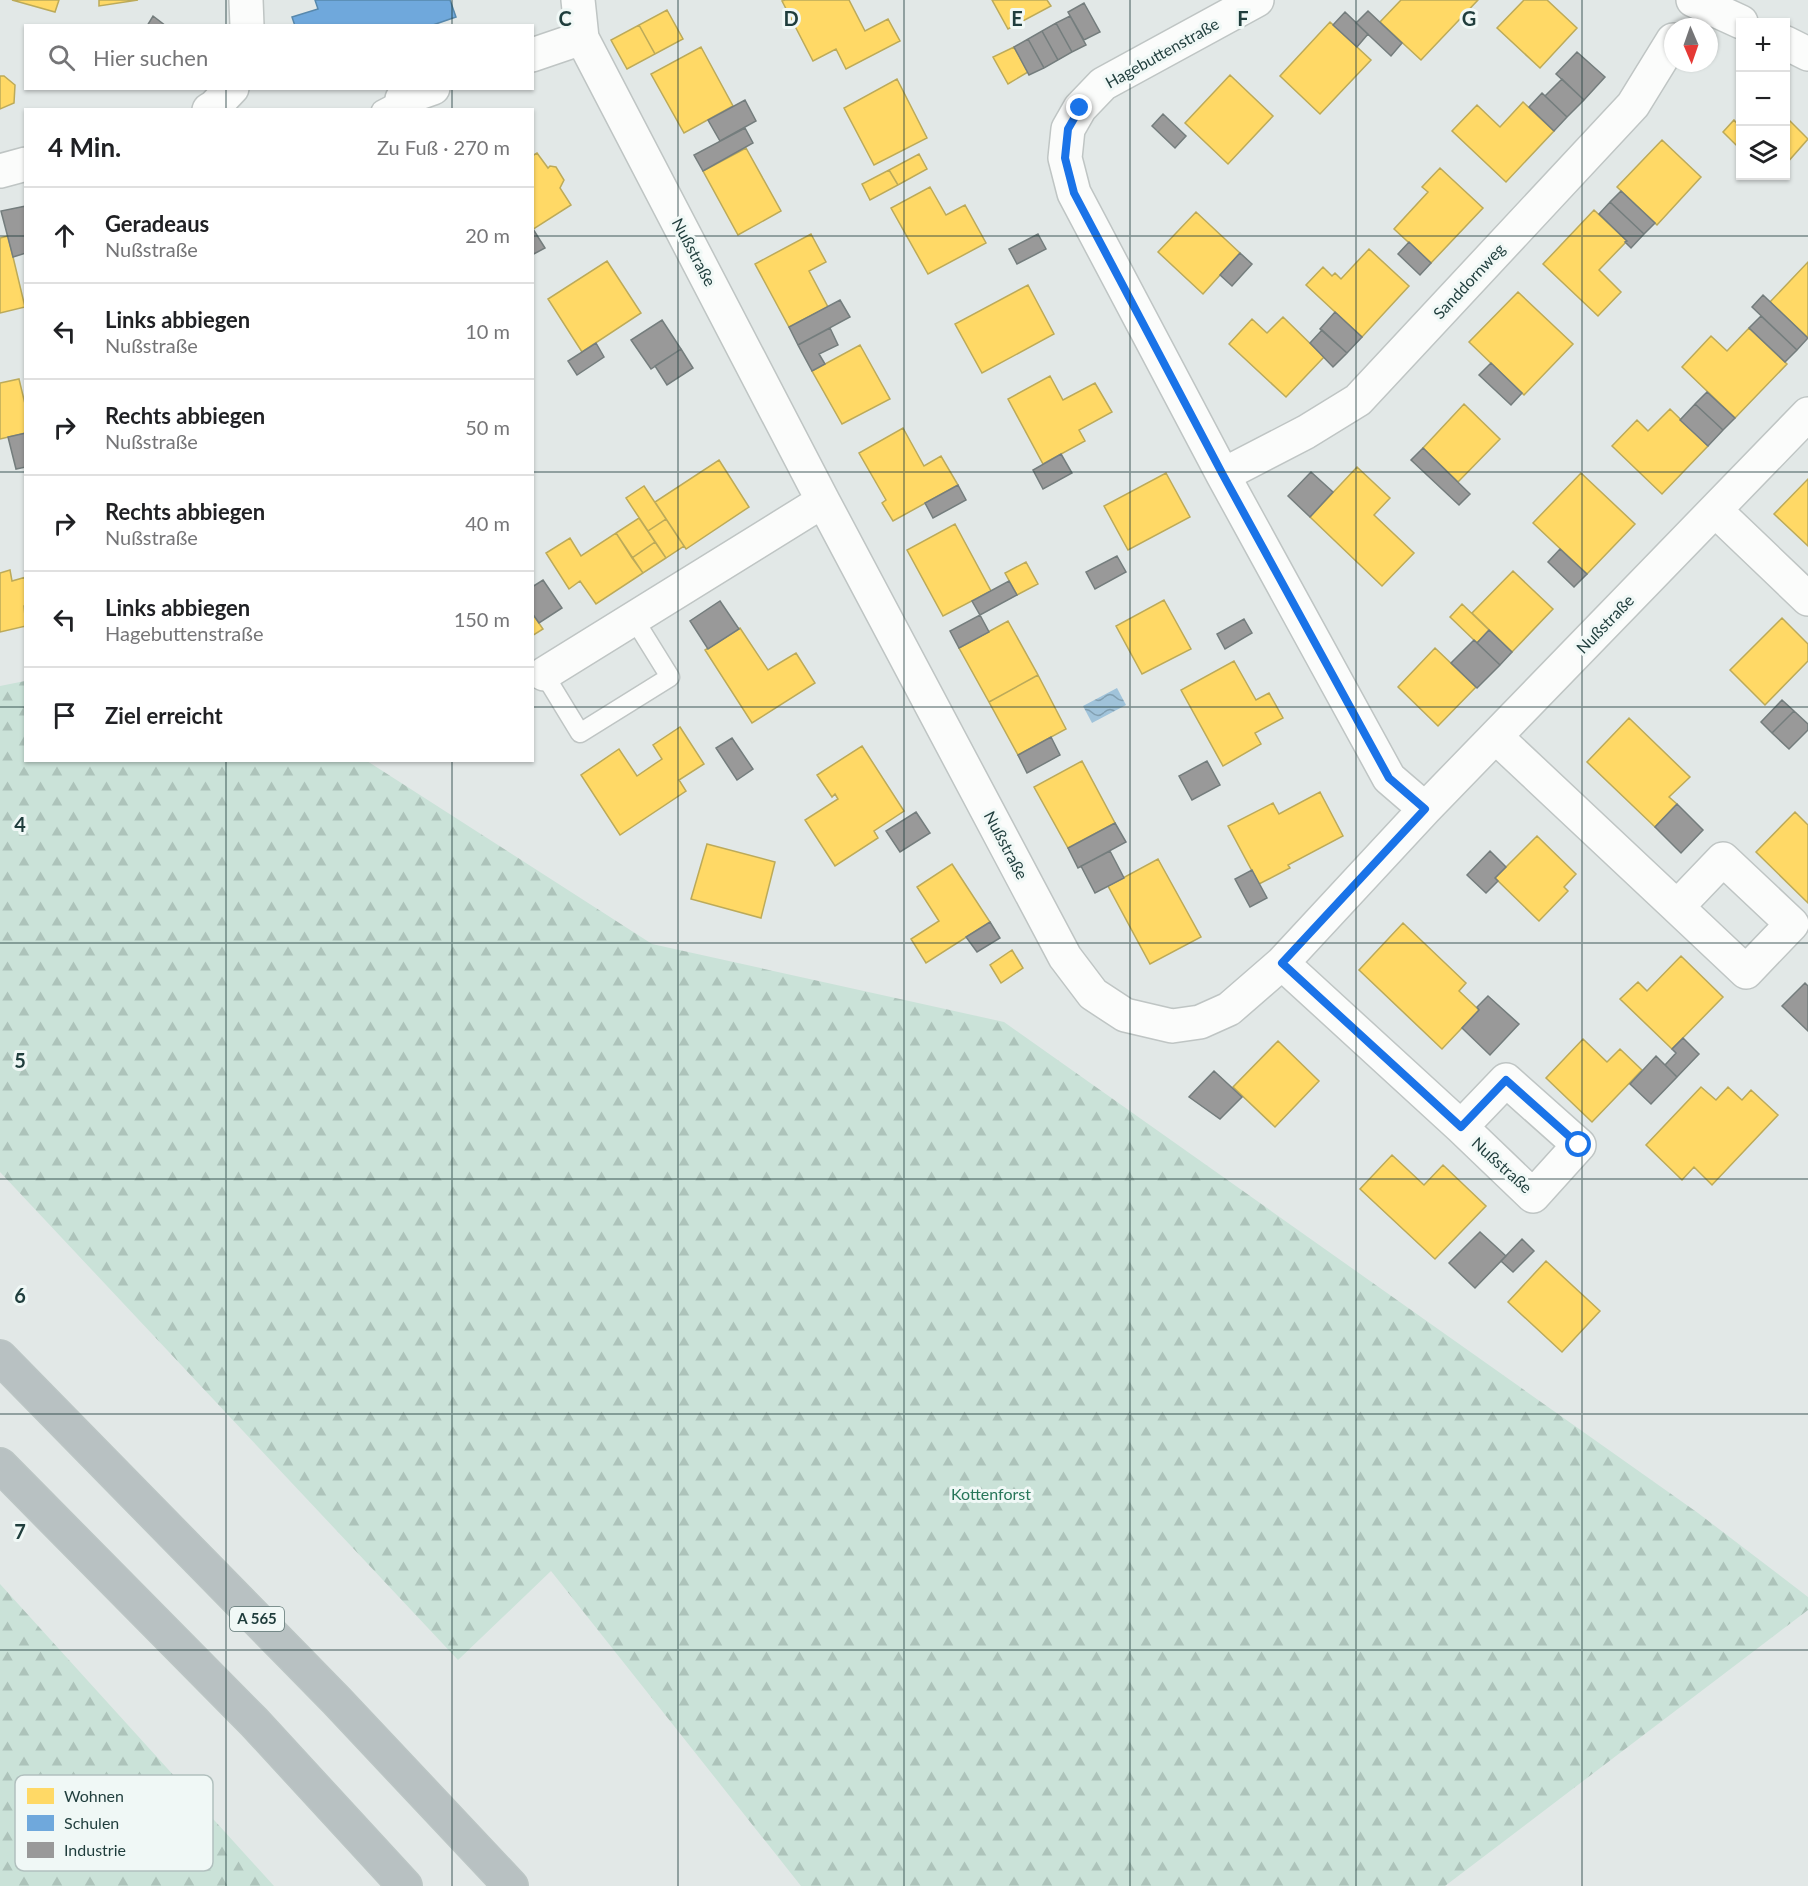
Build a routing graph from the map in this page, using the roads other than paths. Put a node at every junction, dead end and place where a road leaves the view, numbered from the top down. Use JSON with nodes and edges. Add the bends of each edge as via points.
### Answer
{"nodes":[{"id":1,"x":246,"y":0,"type":"edge"},
{"id":2,"x":578,"y":0,"type":"edge"},
{"id":3,"x":1257,"y":0,"type":"edge"},
{"id":4,"x":1690,"y":10,"type":"edge"},
{"id":5,"x":1736,"y":21,"type":"edge"},
{"id":6,"x":247,"y":24,"type":"edge"},
{"id":7,"x":582,"y":38,"type":"junction"},
{"id":8,"x":1790,"y":46,"type":"edge"},
{"id":9,"x":534,"y":53,"type":"edge"},
{"id":10,"x":1808,"y":54,"type":"edge"},
{"id":11,"x":1664,"y":55,"type":"edge"},
{"id":12,"x":230,"y":90,"type":"edge"},
{"id":13,"x":428,"y":90,"type":"edge"},
{"id":14,"x":392,"y":104,"type":"edge"},
{"id":15,"x":212,"y":108,"type":"edge"},
{"id":16,"x":24,"y":165,"type":"edge"},
{"id":17,"x":0,"y":171,"type":"edge"},
{"id":18,"x":1808,"y":414,"type":"edge"},
{"id":19,"x":1223,"y":475,"type":"junction"},
{"id":20,"x":823,"y":501,"type":"junction"},
{"id":21,"x":1715,"y":510,"type":"junction"},
{"id":22,"x":1808,"y":599,"type":"edge"},
{"id":23,"x":634,"y":619,"type":"junction"},
{"id":24,"x":544,"y":674,"type":"joint"},
{"id":25,"x":1496,"y":737,"type":"junction"},
{"id":26,"x":1425,"y":809,"type":"junction"},
{"id":27,"x":1677,"y":907,"type":"dead end"},
{"id":28,"x":1282,"y":963,"type":"junction"},
{"id":29,"x":1461,"y":1127,"type":"dead end"},
{"id":30,"x":0,"y":1357,"type":"edge"},
{"id":31,"x":0,"y":1465,"type":"edge"},
{"id":32,"x":405,"y":1886,"type":"edge"},
{"id":33,"x":511,"y":1886,"type":"edge"}],
"edges":[{"from":1,"to":6,"type":"street"},
{"from":2,"to":7,"type":"street","name":"Nußstraße"},
{"from":3,"to":19,"type":"street","name":"Hagebuttenstraße","via":[[1103,84],[1080,108],[1068,129],[1065,158],[1074,193]]},
{"from":4,"to":5,"type":"street"},
{"from":7,"to":9,"type":"street"},
{"from":7,"to":20,"type":"street","name":"Nußstraße"},
{"from":8,"to":10,"type":"street"},
{"from":11,"to":19,"type":"street","name":"Sanddornweg","via":[[1633,105],[1358,400]]},
{"from":12,"to":15,"type":"street"},
{"from":13,"to":14,"type":"street"},
{"from":16,"to":17,"type":"street"},
{"from":18,"to":21,"type":"street","name":"Nußstraße"},
{"from":19,"to":26,"type":"street","name":"Hagebuttenstraße","via":[[1389,778]]},
{"from":20,"to":23,"type":"street"},
{"from":20,"to":28,"type":"street","name":"Nußstraße","via":[[1065,957],[1093,994],[1125,1016],[1173,1026],[1200,1022],[1229,1010]]},
{"from":21,"to":22,"type":"street"},
{"from":21,"to":25,"type":"street","name":"Nußstraße"},
{"from":23,"to":24,"type":"street"},
{"from":23,"to":24,"type":"lane","via":[[670,678],[580,733]]},
{"from":25,"to":26,"type":"street","name":"Nußstraße"},
{"from":25,"to":27,"type":"street"},
{"from":26,"to":28,"type":"street","name":"Nußstraße"},
{"from":28,"to":29,"type":"street","name":"Nußstraße"},
{"from":30,"to":33,"type":"highway","number":"A 565","via":[[327,1691]]},
{"from":31,"to":32,"type":"highway","via":[[254,1722]]}]}
